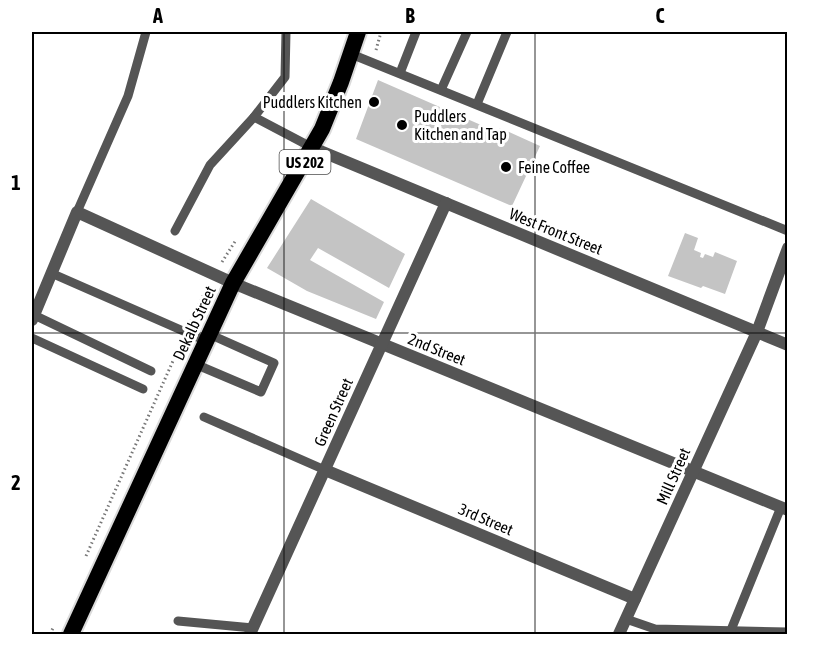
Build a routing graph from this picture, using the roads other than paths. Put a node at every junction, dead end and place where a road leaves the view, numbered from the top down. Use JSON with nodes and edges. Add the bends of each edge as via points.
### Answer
{"nodes":[{"id":1,"x":146,"y":32,"type":"edge"},
{"id":2,"x":286,"y":32,"type":"edge"},
{"id":3,"x":358,"y":32,"type":"edge"},
{"id":4,"x":416,"y":32,"type":"edge"},
{"id":5,"x":466,"y":32,"type":"edge"},
{"id":6,"x":507,"y":32,"type":"edge"},
{"id":7,"x":351,"y":54,"type":"junction"},
{"id":8,"x":400,"y":73,"type":"junction"},
{"id":9,"x":441,"y":90,"type":"junction"},
{"id":10,"x":477,"y":104,"type":"junction"},
{"id":11,"x":254,"y":117,"type":"junction"},
{"id":12,"x":312,"y":148,"type":"junction"},
{"id":13,"x":446,"y":203,"type":"junction"},
{"id":14,"x":77,"y":212,"type":"junction"},
{"id":15,"x":175,"y":231,"type":"dead end"},
{"id":16,"x":788,"y":231,"type":"edge"},
{"id":17,"x":788,"y":248,"type":"edge"},
{"id":18,"x":51,"y":273,"type":"junction"},
{"id":19,"x":233,"y":283,"type":"junction"},
{"id":20,"x":33,"y":317,"type":"edge"},
{"id":21,"x":757,"y":332,"type":"junction"},
{"id":22,"x":32,"y":338,"type":"edge"},
{"id":23,"x":207,"y":338,"type":"junction"},
{"id":24,"x":382,"y":344,"type":"junction"},
{"id":25,"x":788,"y":345,"type":"edge"},
{"id":26,"x":195,"y":364,"type":"junction"},
{"id":27,"x":151,"y":371,"type":"dead end"},
{"id":28,"x":143,"y":388,"type":"dead end"},
{"id":29,"x":204,"y":417,"type":"dead end"},
{"id":30,"x":325,"y":470,"type":"junction"},
{"id":31,"x":693,"y":471,"type":"junction"},
{"id":32,"x":784,"y":508,"type":"edge"},
{"id":33,"x":635,"y":599,"type":"junction"},
{"id":34,"x":626,"y":619,"type":"junction"},
{"id":35,"x":178,"y":621,"type":"dead end"},
{"id":36,"x":731,"y":630,"type":"junction"},
{"id":37,"x":252,"y":631,"type":"edge"},
{"id":38,"x":788,"y":632,"type":"edge"},
{"id":39,"x":71,"y":634,"type":"edge"},
{"id":40,"x":619,"y":634,"type":"edge"}],
"edges":[{"from":1,"to":14,"type":"lane","via":[[128,96]]},
{"from":2,"to":11,"type":"lane","via":[[285,77]]},
{"from":3,"to":7,"type":"highway","name":"Dekalb Street","number":"US 202"},
{"from":4,"to":8,"type":"lane"},
{"from":5,"to":9,"type":"lane"},
{"from":6,"to":10,"type":"lane"},
{"from":7,"to":8,"type":"lane"},
{"from":7,"to":12,"type":"highway","name":"Dekalb Street","number":"US 202"},
{"from":8,"to":9,"type":"lane"},
{"from":9,"to":10,"type":"lane"},
{"from":10,"to":16,"type":"lane"},
{"from":11,"to":12,"type":"lane"},
{"from":11,"to":15,"type":"lane","via":[[210,165]]},
{"from":12,"to":13,"type":"street","name":"West Front Street"},
{"from":12,"to":19,"type":"highway","name":"Dekalb Street","number":"US 202"},
{"from":13,"to":21,"type":"street","name":"West Front Street"},
{"from":13,"to":24,"type":"street","name":"Green Street"},
{"from":14,"to":18,"type":"street"},
{"from":14,"to":19,"type":"street","name":"2nd Street"},
{"from":17,"to":21,"type":"street","name":"Mill Street"},
{"from":18,"to":20,"type":"street"},
{"from":18,"to":23,"type":"lane"},
{"from":19,"to":23,"type":"highway","name":"Dekalb Street","number":"US 202"},
{"from":19,"to":24,"type":"street","name":"2nd Street"},
{"from":20,"to":27,"type":"lane"},
{"from":21,"to":25,"type":"street","name":"West Front Street"},
{"from":21,"to":31,"type":"street","name":"Mill Street"},
{"from":22,"to":28,"type":"lane"},
{"from":23,"to":26,"type":"highway","name":"Dekalb Street","number":"US 202"},
{"from":23,"to":26,"type":"lane","via":[[274,363],[266,382],[261,392]]},
{"from":24,"to":30,"type":"street","name":"Green Street"},
{"from":24,"to":31,"type":"street","name":"2nd Street"},
{"from":26,"to":39,"type":"highway","name":"Dekalb Street","number":"US 202"},
{"from":29,"to":30,"type":"lane"},
{"from":30,"to":33,"type":"street","name":"3rd Street"},
{"from":30,"to":37,"type":"street","name":"Green Street"},
{"from":31,"to":32,"type":"street","name":"2nd Street"},
{"from":31,"to":33,"type":"street","name":"Mill Street"},
{"from":32,"to":36,"type":"lane"},
{"from":33,"to":34,"type":"street","name":"Mill Street"},
{"from":34,"to":36,"type":"lane","via":[[655,629]]},
{"from":34,"to":40,"type":"street","name":"Mill Street"},
{"from":35,"to":37,"type":"lane"},
{"from":36,"to":38,"type":"lane"}]}
